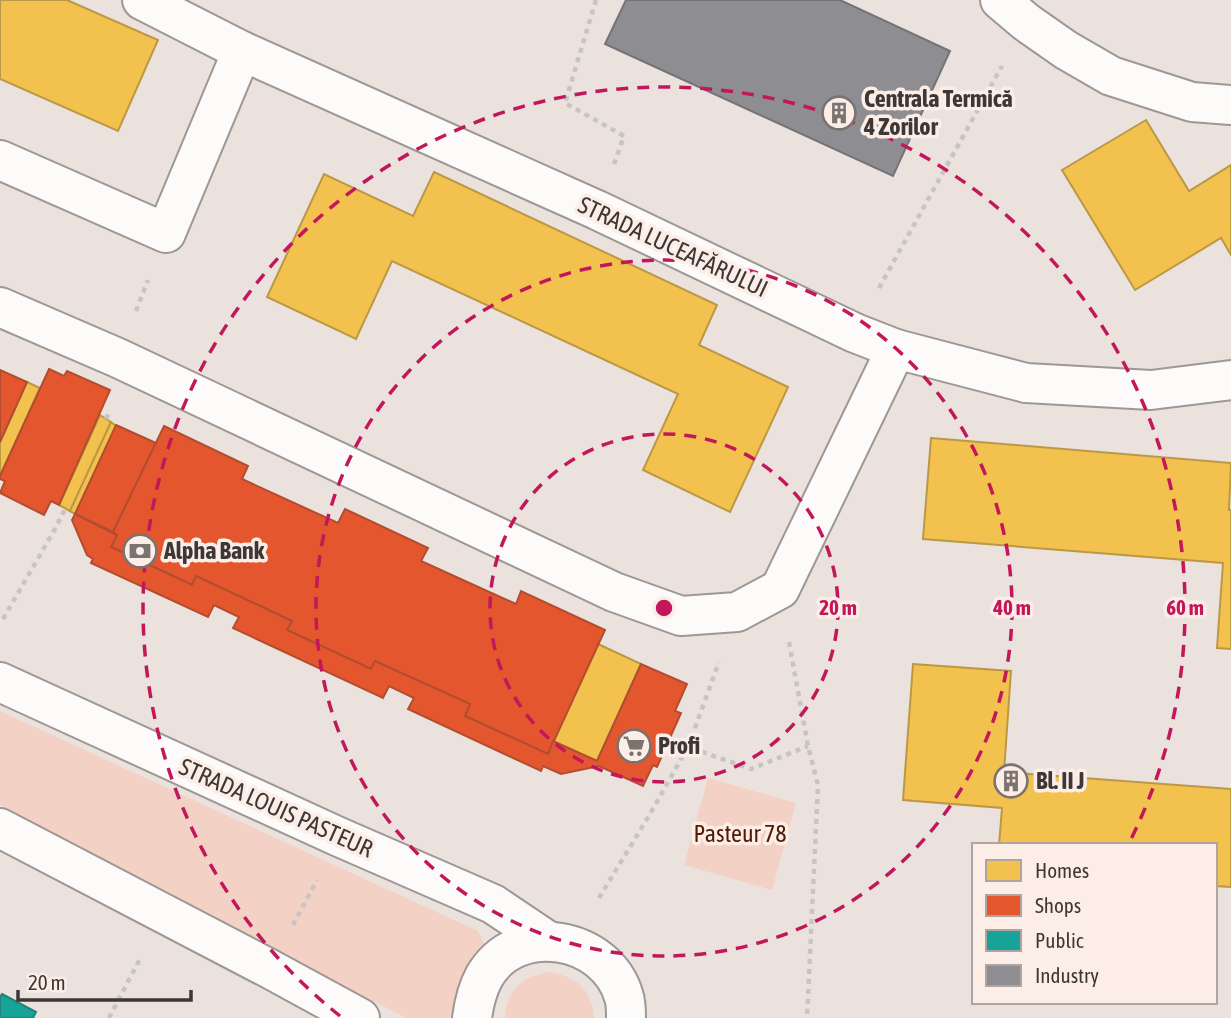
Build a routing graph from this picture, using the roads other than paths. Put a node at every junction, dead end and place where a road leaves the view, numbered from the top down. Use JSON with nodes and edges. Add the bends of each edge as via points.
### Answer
{"nodes":[{"id":1,"x":166,"y":5,"type":"edge"},
{"id":2,"x":1013,"y":11,"type":"edge"},
{"id":3,"x":242,"y":51,"type":"junction"},
{"id":4,"x":1231,"y":105,"type":"edge"},
{"id":5,"x":0,"y":160,"type":"edge"},
{"id":6,"x":0,"y":307,"type":"edge"},
{"id":7,"x":896,"y":349,"type":"junction"},
{"id":8,"x":1231,"y":380,"type":"edge"},
{"id":9,"x":0,"y":682,"type":"edge"},
{"id":10,"x":0,"y":828,"type":"edge"},
{"id":11,"x":548,"y":941,"type":"junction"},
{"id":12,"x":360,"y":1018,"type":"edge"},
{"id":13,"x":472,"y":1018,"type":"edge"},
{"id":14,"x":626,"y":1018,"type":"edge"}],
"edges":[{"from":1,"to":3,"type":"street","name":"STRADA LUCEAFĂRULUI"},
{"from":2,"to":4,"type":"street","via":[[1111,76],[1192,102]]},
{"from":3,"to":5,"type":"street","via":[[166,233]]},
{"from":3,"to":7,"type":"street","name":"STRADA LUCEAFĂRULUI"},
{"from":6,"to":7,"type":"street","via":[[118,358],[614,593],[681,616],[737,612],[780,589]]},
{"from":7,"to":8,"type":"street","name":"STRADA LUCEAFĂRULUI","via":[[1026,383],[1151,390]]},
{"from":9,"to":11,"type":"street","name":"STRADA LOUIS PASTEUR","via":[[494,904]]},
{"from":10,"to":12,"type":"street"},
{"from":11,"to":13,"type":"street","name":"STRADA LOUIS PASTEUR","via":[[521,946],[500,958],[485,975]]},
{"from":11,"to":14,"type":"street","name":"STRADA LOUIS PASTEUR","via":[[570,944],[594,955],[612,973],[624,996]]}]}
